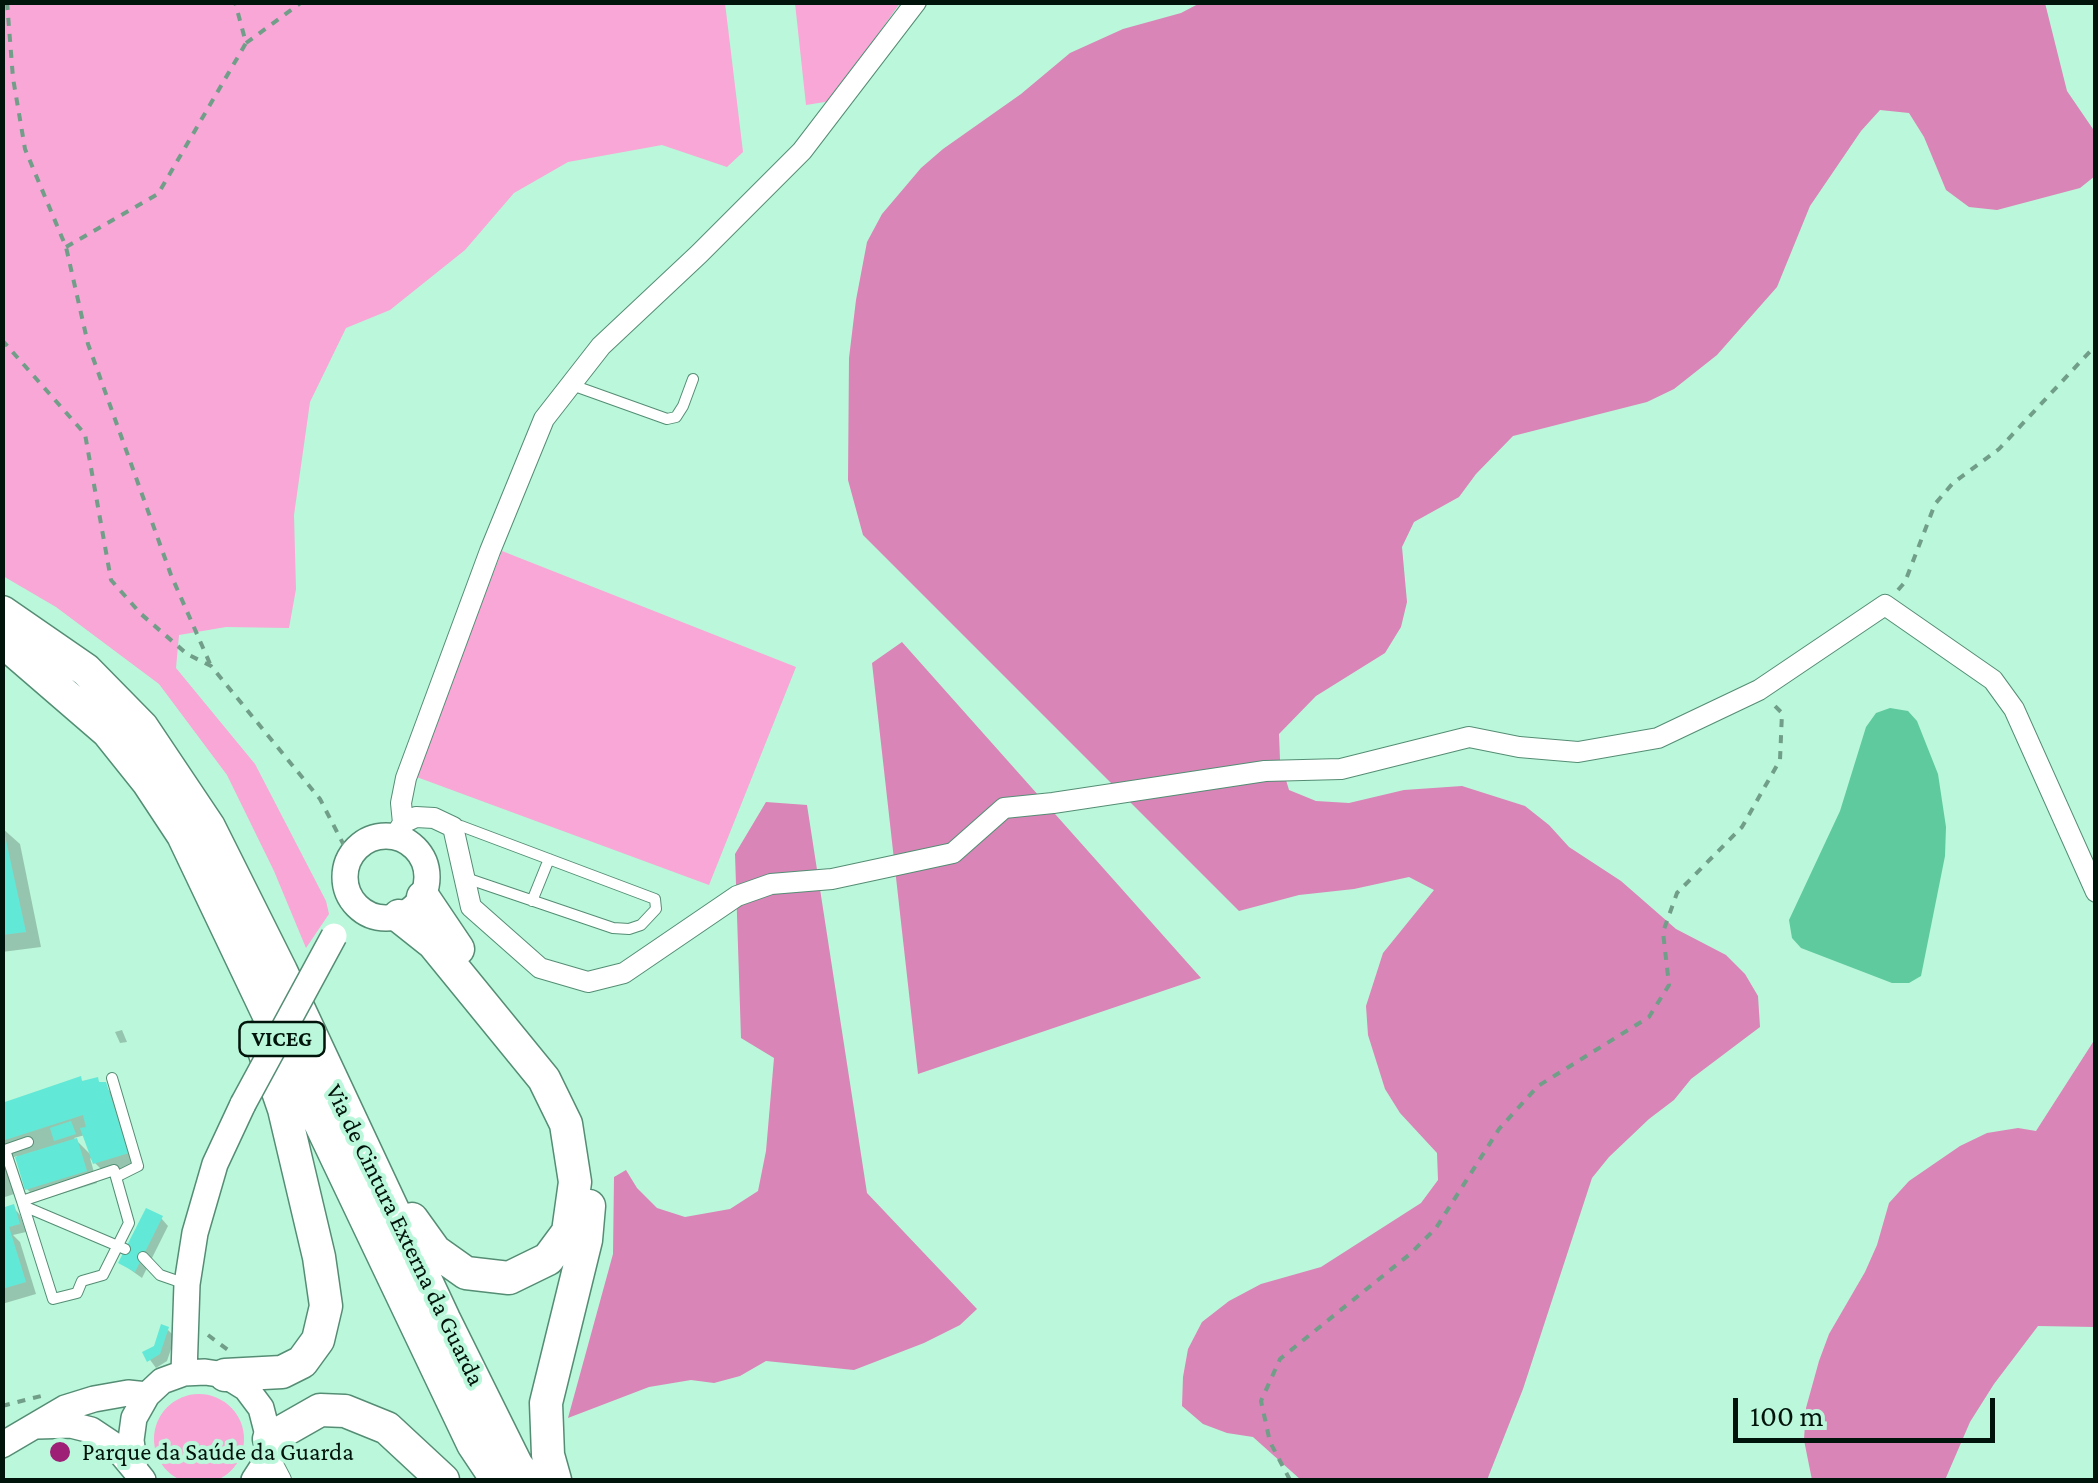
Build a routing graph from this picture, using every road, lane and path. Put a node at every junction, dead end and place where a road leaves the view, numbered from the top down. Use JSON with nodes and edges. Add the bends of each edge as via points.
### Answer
{"nodes":[{"id":1,"x":7,"y":2,"type":"edge"},
{"id":2,"x":234,"y":2,"type":"edge"},
{"id":3,"x":302,"y":2,"type":"edge"},
{"id":4,"x":916,"y":2,"type":"edge"},
{"id":5,"x":246,"y":43,"type":"junction"},
{"id":6,"x":66,"y":247,"type":"junction"},
{"id":7,"x":2,"y":340,"type":"edge"},
{"id":8,"x":2096,"y":345,"type":"edge"},
{"id":9,"x":692,"y":379,"type":"dead end"},
{"id":10,"x":571,"y":384,"type":"junction"},
{"id":11,"x":1885,"y":605,"type":"junction"},
{"id":12,"x":2,"y":612,"type":"edge"},
{"id":13,"x":2,"y":645,"type":"edge"},
{"id":14,"x":211,"y":666,"type":"junction"},
{"id":15,"x":1758,"y":690,"type":"junction"},
{"id":16,"x":453,"y":827,"type":"junction"},
{"id":17,"x":399,"y":830,"type":"junction"},
{"id":18,"x":184,"y":835,"type":"junction"},
{"id":19,"x":350,"y":857,"type":"junction"},
{"id":20,"x":550,"y":859,"type":"junction"},
{"id":21,"x":462,"y":877,"type":"junction"},
{"id":22,"x":2096,"y":892,"type":"edge"},
{"id":23,"x":532,"y":901,"type":"junction"},
{"id":24,"x":356,"y":906,"type":"junction"},
{"id":25,"x":411,"y":907,"type":"junction"},
{"id":26,"x":112,"y":1078,"type":"dead end"},
{"id":27,"x":28,"y":1142,"type":"dead end"},
{"id":28,"x":366,"y":1156,"type":"junction"},
{"id":29,"x":116,"y":1177,"type":"junction"},
{"id":30,"x":24,"y":1204,"type":"junction"},
{"id":31,"x":121,"y":1247,"type":"junction"},
{"id":32,"x":142,"y":1256,"type":"dead end"},
{"id":33,"x":187,"y":1284,"type":"junction"},
{"id":34,"x":185,"y":1338,"type":"junction"},
{"id":35,"x":229,"y":1364,"type":"junction"},
{"id":36,"x":184,"y":1373,"type":"junction"},
{"id":37,"x":47,"y":1394,"type":"dead end"},
{"id":38,"x":147,"y":1395,"type":"junction"},
{"id":39,"x":2,"y":1406,"type":"edge"},
{"id":40,"x":38,"y":1426,"type":"junction"},
{"id":41,"x":2,"y":1445,"type":"edge"},
{"id":42,"x":269,"y":1448,"type":"junction"},
{"id":43,"x":139,"y":1475,"type":"edge"},
{"id":44,"x":254,"y":1480,"type":"edge"},
{"id":45,"x":281,"y":1480,"type":"edge"},
{"id":46,"x":443,"y":1480,"type":"edge"},
{"id":47,"x":497,"y":1480,"type":"edge"},
{"id":48,"x":528,"y":1480,"type":"edge"},
{"id":49,"x":556,"y":1480,"type":"edge"},
{"id":50,"x":1290,"y":1480,"type":"edge"}],
"edges":[{"from":1,"to":6,"type":"path","via":[[26,149]]},
{"from":2,"to":5,"type":"path"},
{"from":3,"to":5,"type":"path"},
{"from":4,"to":10,"type":"street","via":[[802,151],[600,346]]},
{"from":5,"to":6,"type":"path","via":[[158,194]]},
{"from":6,"to":14,"type":"path","via":[[88,344],[170,575]]},
{"from":7,"to":14,"type":"path","via":[[85,434],[112,580],[187,654]]},
{"from":8,"to":11,"type":"path","via":[[1999,449],[1934,504],[1905,582]]},
{"from":9,"to":10,"type":"lane","via":[[683,406],[666,419]]},
{"from":10,"to":17,"type":"street","via":[[544,419],[490,551],[406,778]]},
{"from":11,"to":15,"type":"street"},
{"from":11,"to":22,"type":"street","via":[[1994,680],[2014,709]]},
{"from":12,"to":28,"type":"highway","name":"Via de Cintura Externa da Guarda","number":"VICEG","via":[[86,670],[142,727],[209,827]]},
{"from":13,"to":18,"type":"highway","name":"Via de Cintura Externa da Guarda","number":"VICEG","via":[[108,732]]},
{"from":14,"to":19,"type":"path","via":[[320,799]]},
{"from":15,"to":21,"type":"street","via":[[1658,738],[1578,752],[1469,737],[1342,769],[1265,771],[1004,808],[953,854],[771,884],[737,896],[624,973],[588,982],[540,968],[501,936],[471,907]]},
{"from":15,"to":50,"type":"path","via":[[1782,713],[1780,760],[1742,827],[1677,893],[1663,932],[1669,985],[1649,1017],[1538,1086],[1499,1129],[1436,1228],[1280,1359],[1260,1400],[1270,1442]]},
{"from":16,"to":17,"type":"street","via":[[416,818]]},
{"from":16,"to":20,"type":"lane"},
{"from":16,"to":21,"type":"street"},
{"from":17,"to":19,"type":"street","via":[[369,839]]},
{"from":17,"to":25,"type":"street","via":[[428,872]]},
{"from":18,"to":35,"type":"highway","via":[[284,1108],[326,1306],[318,1340],[302,1362],[282,1372]]},
{"from":18,"to":47,"type":"highway","name":"Via de Cintura Externa da Guarda","number":"VICEG","via":[[473,1444]]},
{"from":19,"to":24,"type":"street","via":[[345,882]]},
{"from":20,"to":23,"type":"lane"},
{"from":20,"to":23,"type":"lane","via":[[654,899],[656,910],[629,930]]},
{"from":21,"to":23,"type":"lane"},
{"from":24,"to":25,"type":"street","via":[[376,917]]},
{"from":24,"to":33,"type":"street","bridge":true,"via":[[243,1104],[204,1194]]},
{"from":25,"to":28,"type":"highway","via":[[544,1079],[566,1124],[576,1182],[568,1232],[548,1259],[510,1278],[466,1273],[435,1251]]},
{"from":25,"to":49,"type":"highway","via":[[444,931],[559,1074],[580,1118],[591,1183],[586,1240],[546,1403]]},
{"from":26,"to":29,"type":"lane","via":[[138,1166]]},
{"from":27,"to":30,"type":"lane","via":[[5,1150]]},
{"from":28,"to":48,"type":"highway","name":"Via de Cintura Externa da Guarda","number":"VICEG"},
{"from":29,"to":30,"type":"lane","via":[[114,1170]]},
{"from":29,"to":31,"type":"lane","via":[[129,1222]]},
{"from":30,"to":31,"type":"lane"},
{"from":30,"to":31,"type":"lane","via":[[53,1299],[103,1275]]},
{"from":32,"to":33,"type":"lane","via":[[160,1275]]},
{"from":33,"to":34,"type":"street"},
{"from":34,"to":35,"type":"path","via":[[209,1335]]},
{"from":34,"to":36,"type":"street"},
{"from":35,"to":36,"type":"street"},
{"from":35,"to":42,"type":"street","via":[[261,1408]]},
{"from":36,"to":38,"type":"street"},
{"from":37,"to":39,"type":"path"},
{"from":38,"to":40,"type":"street","via":[[94,1399]]},
{"from":38,"to":43,"type":"street","via":[[132,1429]]},
{"from":40,"to":41,"type":"street"},
{"from":40,"to":43,"type":"street","via":[[90,1430]]},
{"from":42,"to":44,"type":"street"},
{"from":42,"to":45,"type":"street"},
{"from":42,"to":46,"type":"highway","via":[[320,1410],[345,1410],[387,1428]]}]}
